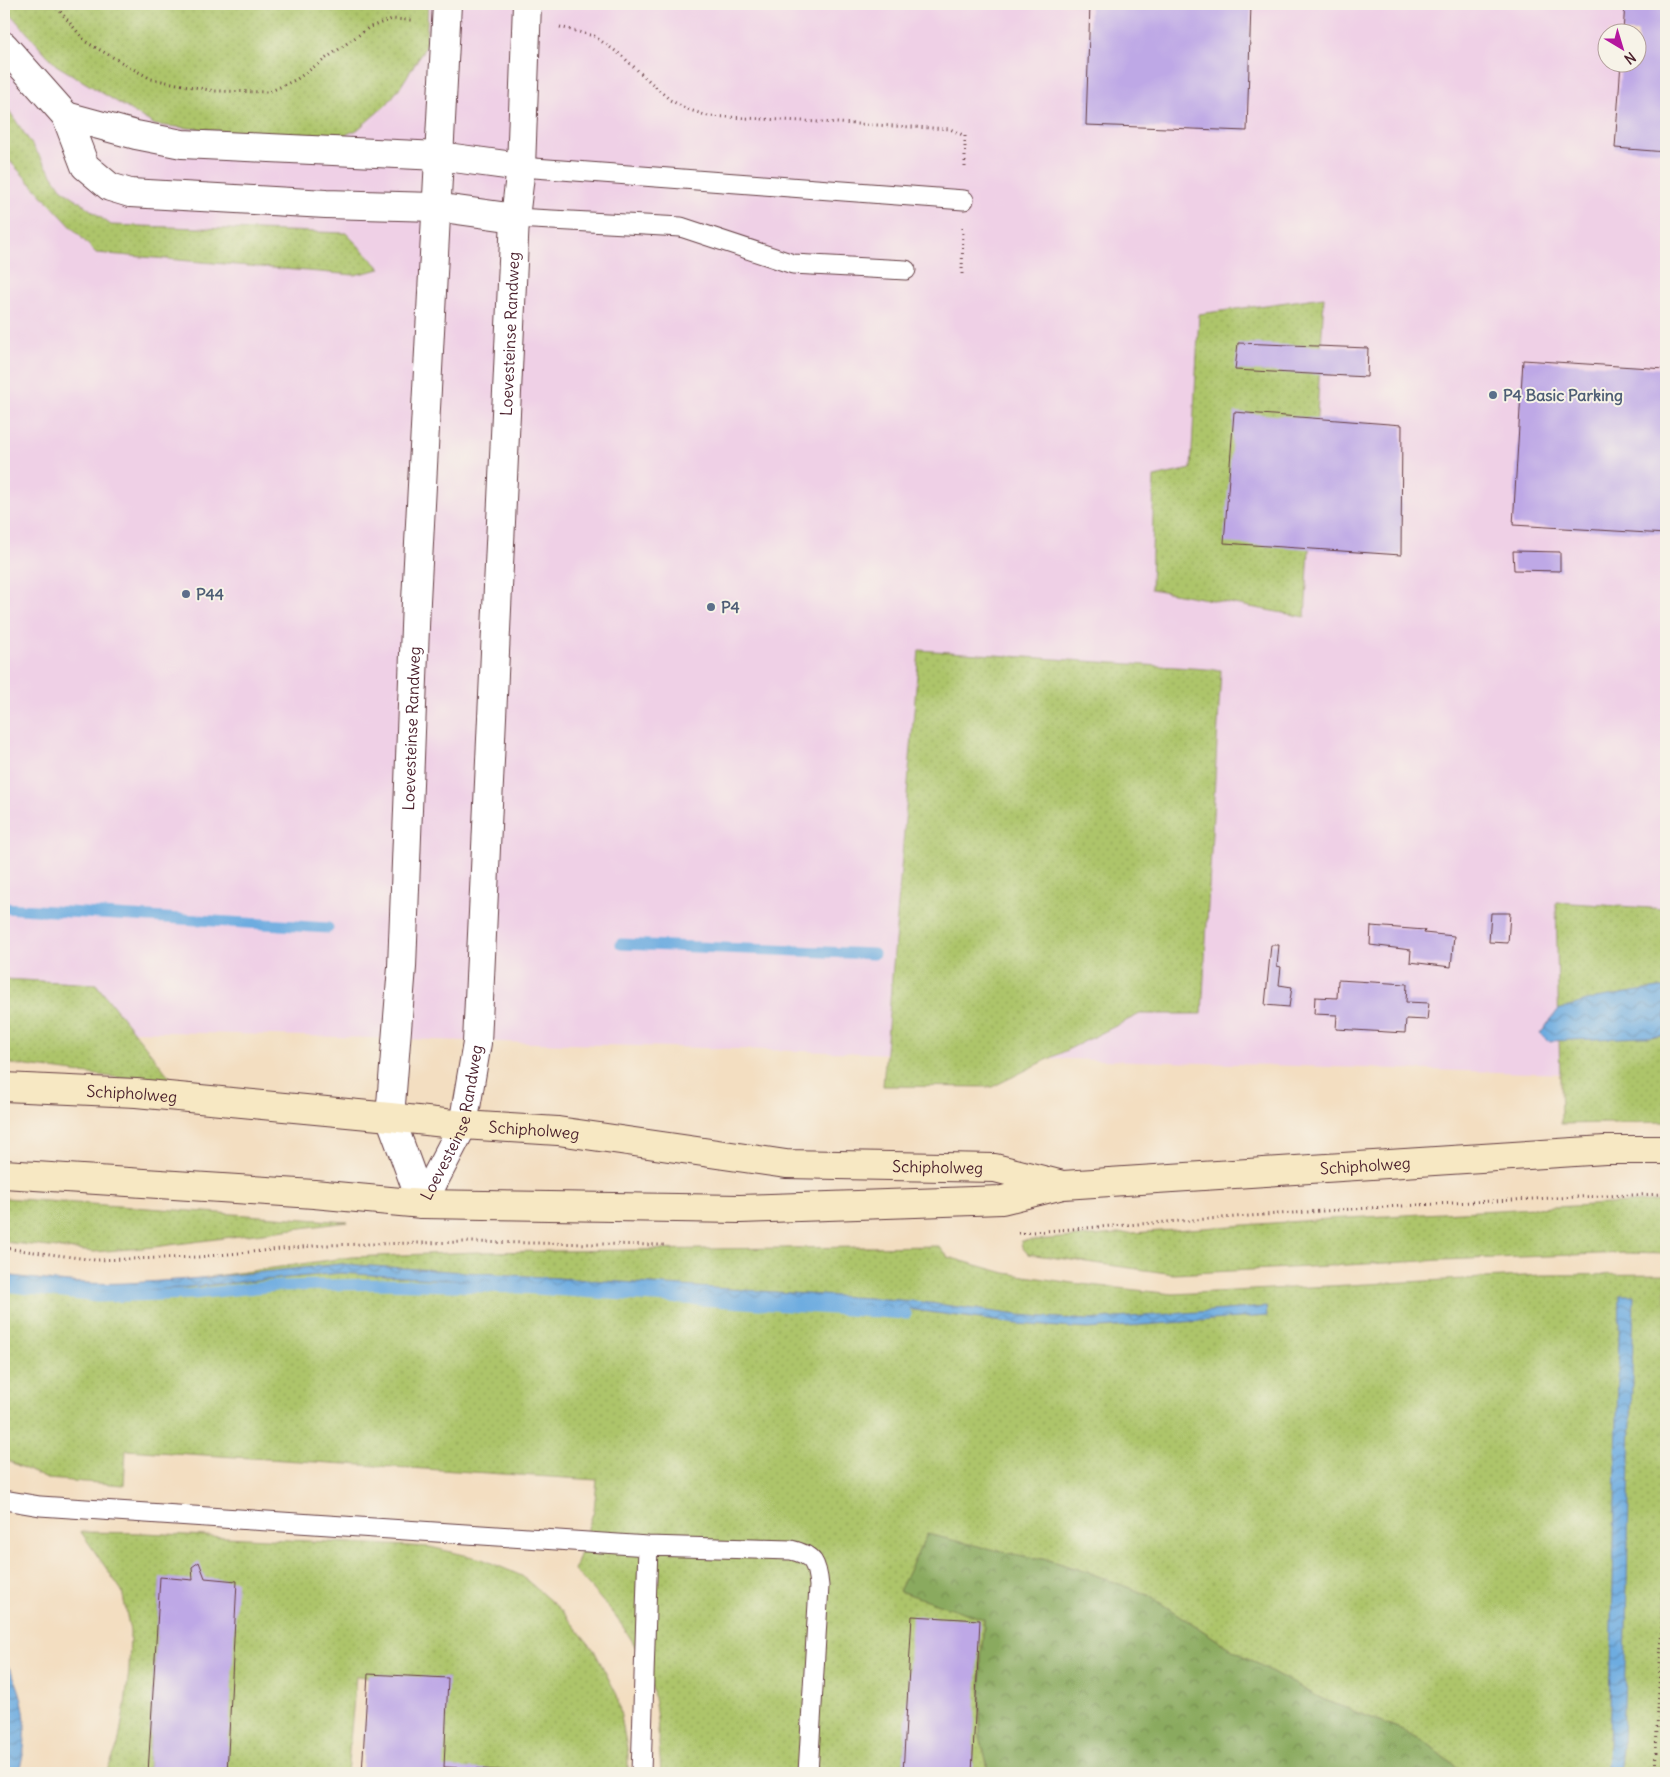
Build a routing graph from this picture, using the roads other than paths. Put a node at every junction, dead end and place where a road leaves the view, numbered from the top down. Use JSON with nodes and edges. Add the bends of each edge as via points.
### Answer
{"nodes":[{"id":1,"x":447,"y":4,"type":"edge"},
{"id":2,"x":527,"y":4,"type":"edge"},
{"id":3,"x":4,"y":46,"type":"edge"},
{"id":4,"x":66,"y":116,"type":"junction"},
{"id":5,"x":439,"y":156,"type":"junction"},
{"id":6,"x":521,"y":167,"type":"junction"},
{"id":7,"x":964,"y":200,"type":"dead end"},
{"id":8,"x":435,"y":207,"type":"junction"},
{"id":9,"x":514,"y":218,"type":"junction"},
{"id":10,"x":906,"y":270,"type":"dead end"},
{"id":11,"x":4,"y":1087,"type":"edge"},
{"id":12,"x":390,"y":1117,"type":"junction"},
{"id":13,"x":462,"y":1125,"type":"junction"},
{"id":14,"x":1666,"y":1150,"type":"edge"},
{"id":15,"x":4,"y":1174,"type":"edge"},
{"id":16,"x":1063,"y":1185,"type":"junction"},
{"id":17,"x":422,"y":1204,"type":"junction"},
{"id":18,"x":4,"y":1500,"type":"edge"},
{"id":19,"x":648,"y":1546,"type":"junction"},
{"id":20,"x":641,"y":1773,"type":"edge"},
{"id":21,"x":808,"y":1773,"type":"edge"}],
"edges":[{"from":1,"to":5,"type":"street","name":"Loevesteinse Randweg"},
{"from":2,"to":6,"type":"street","name":"Loevesteinse Randweg"},
{"from":3,"to":4,"type":"street"},
{"from":4,"to":5,"type":"street","via":[[182,144]]},
{"from":4,"to":8,"type":"street","via":[[85,166],[110,187],[130,193]]},
{"from":5,"to":6,"type":"street"},
{"from":5,"to":8,"type":"street","name":"Loevesteinse Randweg"},
{"from":6,"to":7,"type":"lane"},
{"from":6,"to":9,"type":"street","name":"Loevesteinse Randweg"},
{"from":8,"to":9,"type":"street"},
{"from":8,"to":12,"type":"street","name":"Loevesteinse Randweg","via":[[402,967]]},
{"from":9,"to":10,"type":"lane","via":[[681,227],[793,264]]},
{"from":9,"to":13,"type":"street","name":"Loevesteinse Randweg","via":[[477,1043]]},
{"from":11,"to":12,"type":"main road","name":"Schipholweg","via":[[136,1092]]},
{"from":12,"to":13,"type":"main road","name":"Schipholweg"},
{"from":12,"to":17,"type":"street","name":"Loevesteinse Randweg"},
{"from":13,"to":16,"type":"main road","name":"Schipholweg","via":[[558,1131],[786,1164],[995,1168]]},
{"from":13,"to":17,"type":"street","name":"Loevesteinse Randweg"},
{"from":14,"to":16,"type":"main road","name":"Schipholweg","via":[[1605,1150]]},
{"from":15,"to":17,"type":"main road","name":"Schipholweg"},
{"from":16,"to":17,"type":"main road","name":"Schipholweg","via":[[1002,1200],[779,1208]]},
{"from":18,"to":19,"type":"lane","via":[[40,1506]]},
{"from":19,"to":20,"type":"lane"},
{"from":19,"to":21,"type":"lane","via":[[791,1550],[812,1559],[818,1572],[819,1586]]}]}
